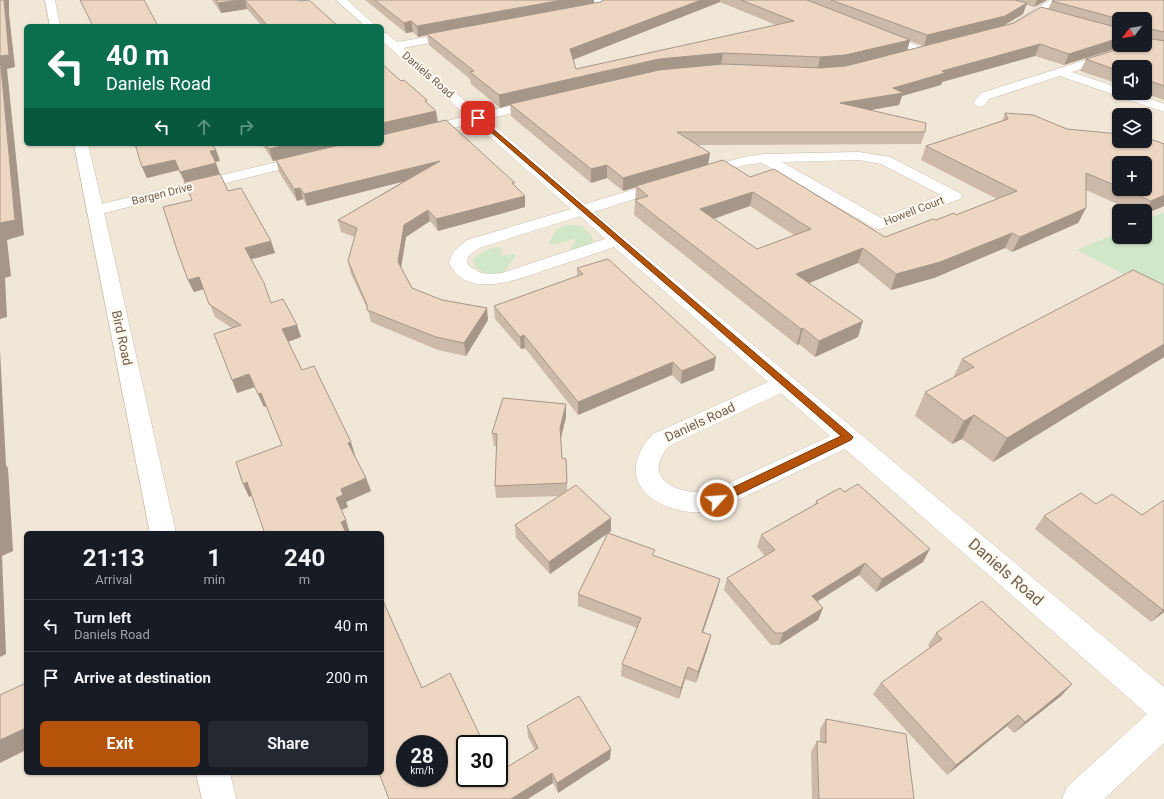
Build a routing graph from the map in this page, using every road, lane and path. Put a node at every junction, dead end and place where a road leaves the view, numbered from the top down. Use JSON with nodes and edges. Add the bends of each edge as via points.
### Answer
{"nodes":[{"id":1,"x":50,"y":0,"type":"edge"},
{"id":2,"x":341,"y":0,"type":"edge"},
{"id":3,"x":596,"y":0,"type":"edge"},
{"id":4,"x":1057,"y":0,"type":"edge"},
{"id":5,"x":1021,"y":9,"type":"edge"},
{"id":6,"x":566,"y":15,"type":"edge"},
{"id":7,"x":1042,"y":15,"type":"junction"},
{"id":8,"x":55,"y":24,"type":"edge"},
{"id":9,"x":369,"y":24,"type":"edge"},
{"id":10,"x":868,"y":30,"type":"edge"},
{"id":11,"x":1006,"y":30,"type":"edge"},
{"id":12,"x":466,"y":33,"type":"edge"},
{"id":13,"x":388,"y":41,"type":"edge"},
{"id":14,"x":939,"y":48,"type":"edge"},
{"id":15,"x":925,"y":52,"type":"junction"},
{"id":16,"x":1124,"y":52,"type":"edge"},
{"id":17,"x":904,"y":57,"type":"edge"},
{"id":18,"x":1060,"y":72,"type":"junction"},
{"id":19,"x":1112,"y":90,"type":"edge"},
{"id":20,"x":1141,"y":100,"type":"edge"},
{"id":21,"x":550,"y":101,"type":"edge"},
{"id":22,"x":979,"y":103,"type":"dead end"},
{"id":23,"x":1164,"y":108,"type":"edge"},
{"id":24,"x":478,"y":118,"type":"junction"},
{"id":25,"x":384,"y":141,"type":"edge"},
{"id":26,"x":81,"y":146,"type":"edge"},
{"id":27,"x":323,"y":155,"type":"edge"},
{"id":28,"x":764,"y":158,"type":"junction"},
{"id":29,"x":95,"y":210,"type":"junction"},
{"id":30,"x":582,"y":210,"type":"junction"},
{"id":31,"x":618,"y":240,"type":"junction"},
{"id":32,"x":785,"y":383,"type":"junction"},
{"id":33,"x":848,"y":437,"type":"junction"},
{"id":34,"x":163,"y":531,"type":"edge"},
{"id":35,"x":1164,"y":708,"type":"edge"},
{"id":36,"x":1164,"y":721,"type":"edge"},
{"id":37,"x":213,"y":775,"type":"edge"},
{"id":38,"x":219,"y":799,"type":"edge"},
{"id":39,"x":1079,"y":799,"type":"edge"}],
"edges":[{"from":1,"to":8,"type":"street"},
{"from":2,"to":9,"type":"street"},
{"from":3,"to":6,"type":"street","via":[[604,5]]},
{"from":4,"to":7,"type":"street"},
{"from":5,"to":7,"type":"street"},
{"from":7,"to":11,"type":"street"},
{"from":10,"to":15,"type":"street"},
{"from":12,"to":13,"type":"street"},
{"from":13,"to":24,"type":"street","name":"Daniels Road"},
{"from":14,"to":15,"type":"street"},
{"from":15,"to":17,"type":"street"},
{"from":16,"to":18,"type":"street"},
{"from":18,"to":19,"type":"street"},
{"from":18,"to":22,"type":"street","via":[[985,96]]},
{"from":20,"to":23,"type":"street"},
{"from":21,"to":24,"type":"street"},
{"from":24,"to":25,"type":"street"},
{"from":24,"to":30,"type":"street","name":"Daniels Road"},
{"from":26,"to":29,"type":"street","name":"Bird Road"},
{"from":27,"to":29,"type":"street","name":"Bargen Drive"},
{"from":28,"to":28,"type":"street","name":"Howell Court","via":[[880,224],[954,196],[885,160],[859,156]]},
{"from":28,"to":30,"type":"street","name":"Howell Court","via":[[744,161]]},
{"from":29,"to":34,"type":"street","name":"Bird Road"},
{"from":30,"to":31,"type":"street","name":"Daniels Road"},
{"from":30,"to":31,"type":"street","via":[[473,244],[460,255],[458,262],[461,269],[478,278],[504,278]]},
{"from":31,"to":32,"type":"street","name":"Daniels Road"},
{"from":32,"to":33,"type":"street","name":"Daniels Road"},
{"from":32,"to":33,"type":"street","name":"Daniels Road","via":[[661,440],[651,448],[646,458],[646,470],[652,482],[664,493],[680,501],[699,504],[717,500]]},
{"from":33,"to":35,"type":"street","name":"Daniels Road"},
{"from":36,"to":39,"type":"street"},
{"from":37,"to":38,"type":"street"}]}
